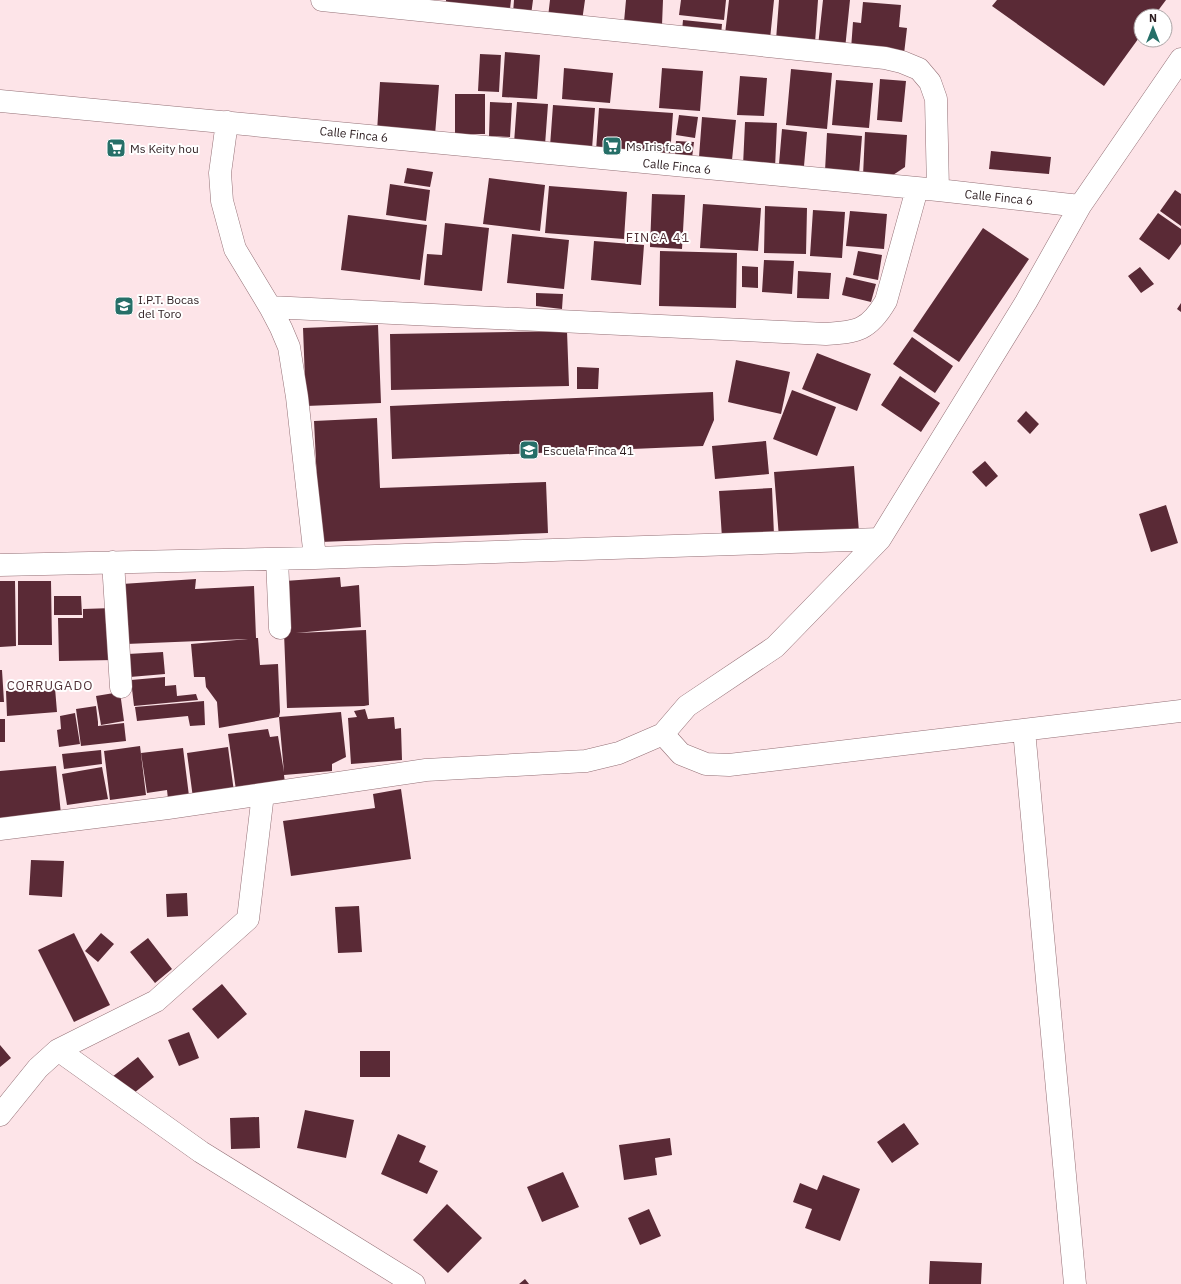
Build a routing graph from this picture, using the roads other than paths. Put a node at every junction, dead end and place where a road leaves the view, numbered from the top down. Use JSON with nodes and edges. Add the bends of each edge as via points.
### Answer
{"nodes":[{"id":1,"x":322,"y":0,"type":"edge"},
{"id":2,"x":1181,"y":59,"type":"edge"},
{"id":3,"x":0,"y":101,"type":"edge"},
{"id":4,"x":227,"y":122,"type":"junction"},
{"id":5,"x":928,"y":190,"type":"junction"},
{"id":6,"x":1080,"y":206,"type":"junction"},
{"id":7,"x":270,"y":307,"type":"junction"},
{"id":8,"x":880,"y":540,"type":"junction"},
{"id":9,"x":278,"y":558,"type":"junction"},
{"id":10,"x":315,"y":558,"type":"junction"},
{"id":11,"x":113,"y":562,"type":"junction"},
{"id":12,"x":0,"y":565,"type":"edge"},
{"id":13,"x":280,"y":628,"type":"dead end"},
{"id":14,"x":121,"y":687,"type":"dead end"},
{"id":15,"x":1181,"y":711,"type":"edge"},
{"id":16,"x":1024,"y":730,"type":"junction"},
{"id":17,"x":663,"y":734,"type":"junction"},
{"id":18,"x":263,"y":794,"type":"junction"},
{"id":19,"x":0,"y":829,"type":"edge"},
{"id":20,"x":58,"y":1050,"type":"junction"},
{"id":21,"x":0,"y":1116,"type":"edge"},
{"id":22,"x":414,"y":1284,"type":"edge"},
{"id":23,"x":1075,"y":1284,"type":"edge"}],
"edges":[{"from":1,"to":5,"type":"street","via":[[869,56],[902,62],[919,69],[930,82],[936,99]]},
{"from":2,"to":6,"type":"street"},
{"from":3,"to":4,"type":"street","name":"Calle Finca 6"},
{"from":4,"to":5,"type":"street","name":"Calle Finca 6"},
{"from":4,"to":7,"type":"street","via":[[220,173],[222,201],[234,249]]},
{"from":5,"to":6,"type":"street","name":"Calle Finca 6"},
{"from":5,"to":7,"type":"street","via":[[886,301],[877,315],[863,328],[845,333]]},
{"from":6,"to":8,"type":"street","via":[[1026,302]]},
{"from":7,"to":10,"type":"street","via":[[289,347]]},
{"from":8,"to":10,"type":"street"},
{"from":8,"to":17,"type":"street","via":[[775,647],[687,706]]},
{"from":9,"to":10,"type":"street"},
{"from":9,"to":11,"type":"street"},
{"from":9,"to":13,"type":"street"},
{"from":11,"to":12,"type":"street"},
{"from":11,"to":14,"type":"street"},
{"from":15,"to":16,"type":"street"},
{"from":16,"to":17,"type":"street","via":[[729,765],[706,764],[681,754]]},
{"from":16,"to":23,"type":"street"},
{"from":17,"to":18,"type":"street","via":[[619,753],[586,761],[426,770]]},
{"from":18,"to":19,"type":"street"},
{"from":18,"to":20,"type":"street","via":[[248,919],[156,1001]]},
{"from":20,"to":21,"type":"street","via":[[38,1068]]},
{"from":20,"to":22,"type":"street","via":[[201,1152]]}]}
